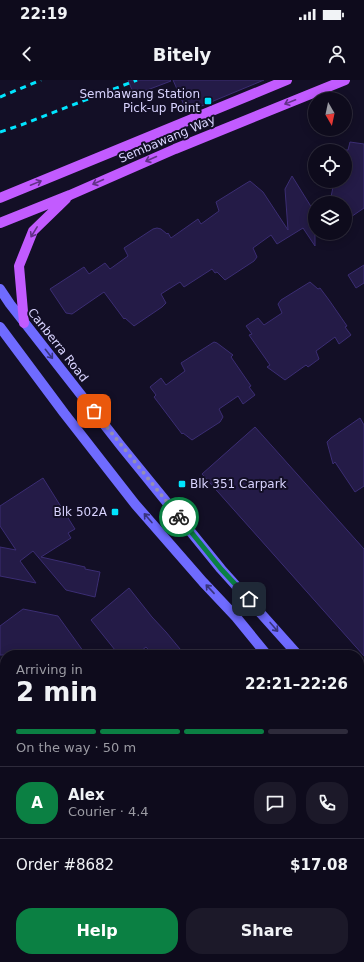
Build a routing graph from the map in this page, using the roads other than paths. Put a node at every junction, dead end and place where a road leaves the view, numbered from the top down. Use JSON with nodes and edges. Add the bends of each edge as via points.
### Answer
{"nodes":[{"id":1,"x":287,"y":80,"type":"edge"},
{"id":2,"x":345,"y":80,"type":"edge"},
{"id":3,"x":70,"y":195,"type":"junction"},
{"id":4,"x":0,"y":198,"type":"edge"},
{"id":5,"x":0,"y":223,"type":"edge"},
{"id":6,"x":0,"y":289,"type":"edge"},
{"id":7,"x":24,"y":323,"type":"junction"},
{"id":8,"x":0,"y":326,"type":"edge"},
{"id":9,"x":263,"y":650,"type":"edge"},
{"id":10,"x":294,"y":650,"type":"edge"}],
"edges":[{"from":4,"to":1,"type":"main road","name":"Sembawang Way","one_way":true},
{"from":2,"to":3,"type":"main road","name":"Sembawang Way","one_way":true},
{"from":3,"to":5,"type":"main road","name":"Sembawang Way"},
{"from":3,"to":7,"type":"main road","one_way":true,"via":[[33,231],[19,266]]},
{"from":6,"to":7,"type":"main road","name":"Canberra Road"},
{"from":7,"to":10,"type":"main road","name":"Canberra Road","one_way":true,"via":[[221,569]]},
{"from":9,"to":8,"type":"main road","one_way":true,"via":[[135,504]]}]}
